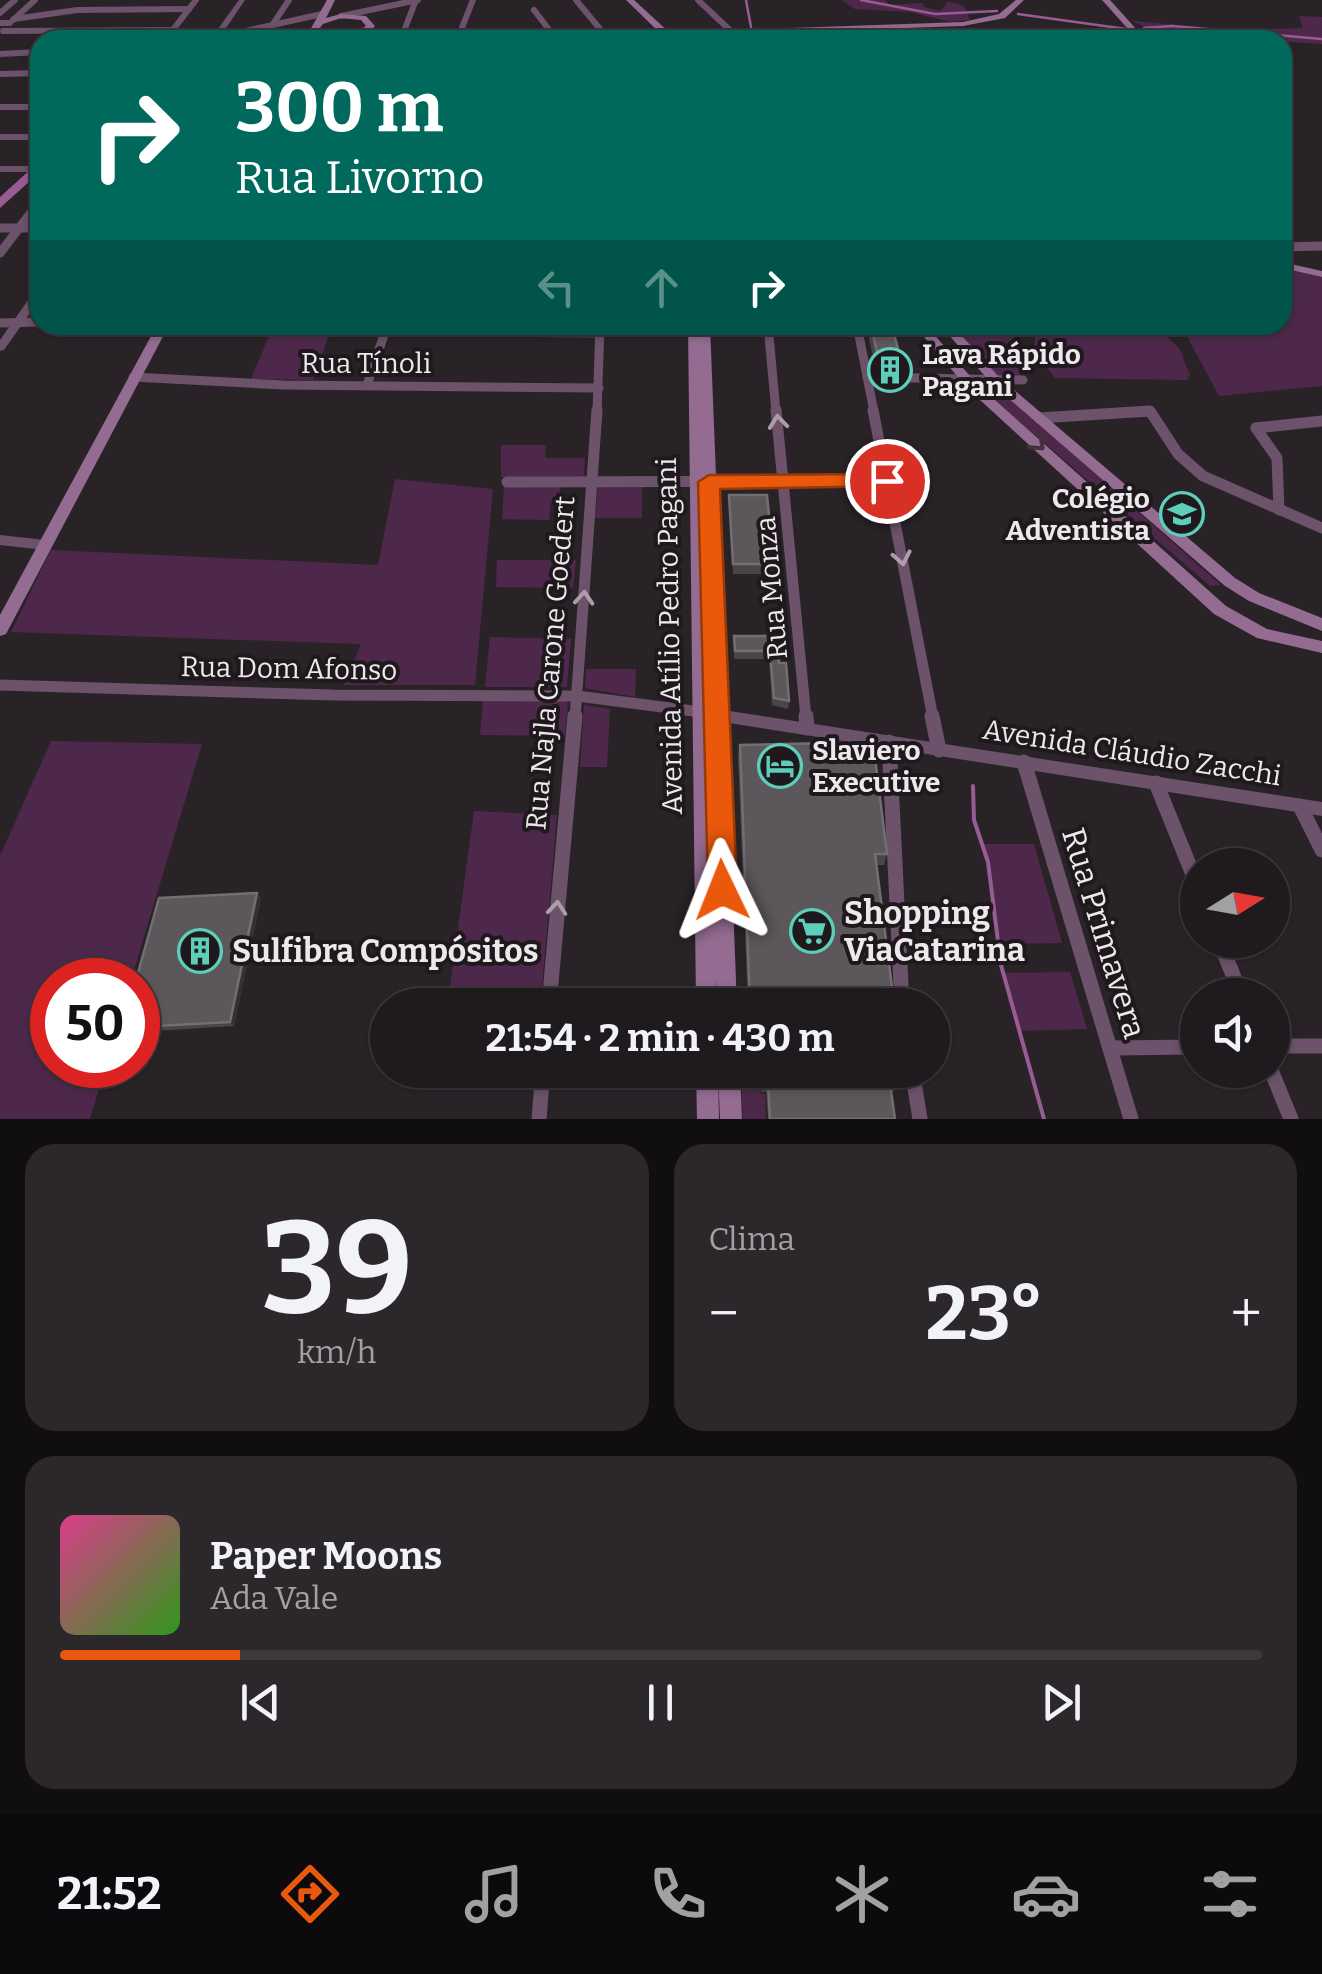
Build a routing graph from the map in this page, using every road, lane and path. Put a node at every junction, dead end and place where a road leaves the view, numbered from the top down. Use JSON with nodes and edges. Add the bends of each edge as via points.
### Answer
{"nodes":[{"id":1,"x":15,"y":0,"type":"edge"},
{"id":2,"x":34,"y":0,"type":"edge"},
{"id":3,"x":88,"y":0,"type":"edge"},
{"id":4,"x":114,"y":0,"type":"edge"},
{"id":5,"x":133,"y":0,"type":"edge"},
{"id":6,"x":196,"y":0,"type":"edge"},
{"id":7,"x":242,"y":0,"type":"edge"},
{"id":8,"x":288,"y":0,"type":"edge"},
{"id":9,"x":331,"y":0,"type":"edge"},
{"id":10,"x":417,"y":0,"type":"edge"},
{"id":11,"x":472,"y":0,"type":"edge"},
{"id":12,"x":576,"y":0,"type":"edge"},
{"id":13,"x":630,"y":0,"type":"edge"},
{"id":14,"x":698,"y":0,"type":"edge"},
{"id":15,"x":1019,"y":0,"type":"edge"},
{"id":16,"x":1106,"y":0,"type":"edge"},
{"id":17,"x":649,"y":4,"type":"edge"},
{"id":18,"x":79,"y":9,"type":"junction"},
{"id":19,"x":134,"y":9,"type":"junction"},
{"id":20,"x":189,"y":9,"type":"junction"},
{"id":21,"x":638,"y":9,"type":"junction"},
{"id":22,"x":534,"y":10,"type":"dead end"},
{"id":23,"x":365,"y":11,"type":"junction"},
{"id":24,"x":0,"y":13,"type":"edge"},
{"id":25,"x":341,"y":16,"type":"junction"},
{"id":26,"x":355,"y":16,"type":"junction"},
{"id":27,"x":12,"y":21,"type":"junction"},
{"id":28,"x":273,"y":24,"type":"junction"},
{"id":29,"x":319,"y":27,"type":"edge"},
{"id":30,"x":1,"y":29,"type":"edge"},
{"id":31,"x":115,"y":30,"type":"joint"},
{"id":32,"x":173,"y":30,"type":"joint"},
{"id":33,"x":221,"y":30,"type":"edge"},
{"id":34,"x":248,"y":30,"type":"edge"},
{"id":35,"x":369,"y":30,"type":"edge"},
{"id":36,"x":404,"y":30,"type":"edge"},
{"id":37,"x":462,"y":30,"type":"edge"},
{"id":38,"x":549,"y":30,"type":"edge"},
{"id":39,"x":600,"y":30,"type":"edge"},
{"id":40,"x":666,"y":30,"type":"edge"},
{"id":41,"x":670,"y":30,"type":"edge"},
{"id":42,"x":730,"y":30,"type":"edge"},
{"id":43,"x":806,"y":30,"type":"edge"},
{"id":44,"x":1133,"y":30,"type":"edge"},
{"id":45,"x":30,"y":52,"type":"edge"},
{"id":46,"x":0,"y":54,"type":"edge"},
{"id":47,"x":0,"y":74,"type":"edge"},
{"id":48,"x":30,"y":74,"type":"edge"},
{"id":49,"x":0,"y":107,"type":"edge"},
{"id":50,"x":30,"y":107,"type":"edge"},
{"id":51,"x":0,"y":137,"type":"edge"},
{"id":52,"x":30,"y":137,"type":"edge"},
{"id":53,"x":0,"y":169,"type":"edge"},
{"id":54,"x":30,"y":169,"type":"edge"},
{"id":55,"x":30,"y":214,"type":"edge"},
{"id":56,"x":0,"y":228,"type":"edge"},
{"id":57,"x":19,"y":228,"type":"junction"},
{"id":58,"x":30,"y":228,"type":"edge"},
{"id":59,"x":1322,"y":246,"type":"edge"},
{"id":60,"x":1292,"y":247,"type":"edge"},
{"id":61,"x":0,"y":253,"type":"edge"},
{"id":62,"x":1292,"y":267,"type":"edge"},
{"id":63,"x":1322,"y":274,"type":"edge"},
{"id":64,"x":30,"y":305,"type":"edge"},
{"id":65,"x":18,"y":322,"type":"junction"},
{"id":66,"x":30,"y":322,"type":"edge"},
{"id":67,"x":0,"y":323,"type":"edge"},
{"id":68,"x":160,"y":335,"type":"edge"},
{"id":69,"x":384,"y":335,"type":"edge"},
{"id":70,"x":599,"y":335,"type":"edge"},
{"id":71,"x":695,"y":335,"type":"edge"},
{"id":72,"x":704,"y":335,"type":"edge"},
{"id":73,"x":769,"y":335,"type":"edge"},
{"id":74,"x":859,"y":335,"type":"edge"},
{"id":75,"x":928,"y":335,"type":"edge"},
{"id":76,"x":955,"y":335,"type":"edge"},
{"id":77,"x":0,"y":348,"type":"edge"},
{"id":78,"x":867,"y":377,"type":"junction"},
{"id":79,"x":133,"y":378,"type":"junction"},
{"id":80,"x":966,"y":380,"type":"junction"},
{"id":81,"x":995,"y":380,"type":"junction"},
{"id":82,"x":1023,"y":380,"type":"dead end"},
{"id":83,"x":367,"y":385,"type":"junction"},
{"id":84,"x":599,"y":388,"type":"junction"},
{"id":85,"x":1039,"y":418,"type":"junction"},
{"id":86,"x":1322,"y":421,"type":"edge"},
{"id":87,"x":887,"y":481,"type":"junction"},
{"id":88,"x":506,"y":482,"type":"dead end"},
{"id":89,"x":592,"y":482,"type":"junction"},
{"id":90,"x":702,"y":482,"type":"junction"},
{"id":91,"x":784,"y":482,"type":"junction"},
{"id":92,"x":1279,"y":510,"type":"junction"},
{"id":93,"x":1322,"y":528,"type":"edge"},
{"id":94,"x":0,"y":540,"type":"edge"},
{"id":95,"x":45,"y":544,"type":"junction"},
{"id":96,"x":1230,"y":582,"type":"junction"},
{"id":97,"x":1199,"y":589,"type":"junction"},
{"id":98,"x":6,"y":606,"type":"edge"},
{"id":99,"x":1292,"y":614,"type":"junction"},
{"id":100,"x":1322,"y":625,"type":"edge"},
{"id":101,"x":0,"y":630,"type":"edge"},
{"id":102,"x":1292,"y":640,"type":"junction"},
{"id":103,"x":1322,"y":648,"type":"edge"},
{"id":104,"x":0,"y":685,"type":"edge"},
{"id":105,"x":577,"y":696,"type":"junction"},
{"id":106,"x":708,"y":714,"type":"junction"},
{"id":107,"x":807,"y":728,"type":"junction"},
{"id":108,"x":889,"y":742,"type":"junction"},
{"id":109,"x":939,"y":750,"type":"junction"},
{"id":110,"x":1024,"y":762,"type":"junction"},
{"id":111,"x":1156,"y":783,"type":"junction"},
{"id":112,"x":1300,"y":806,"type":"junction"},
{"id":113,"x":1322,"y":809,"type":"edge"},
{"id":114,"x":1182,"y":848,"type":"edge"},
{"id":115,"x":1322,"y":850,"type":"edge"},
{"id":116,"x":551,"y":988,"type":"edge"},
{"id":117,"x":706,"y":988,"type":"edge"},
{"id":118,"x":725,"y":988,"type":"edge"},
{"id":119,"x":901,"y":988,"type":"edge"},
{"id":120,"x":1290,"y":1046,"type":"edge"},
{"id":121,"x":1322,"y":1046,"type":"edge"},
{"id":122,"x":1180,"y":1047,"type":"edge"},
{"id":123,"x":1110,"y":1048,"type":"junction"},
{"id":124,"x":542,"y":1088,"type":"edge"},
{"id":125,"x":707,"y":1088,"type":"edge"},
{"id":126,"x":729,"y":1088,"type":"edge"},
{"id":127,"x":915,"y":1088,"type":"edge"},
{"id":128,"x":1278,"y":1088,"type":"edge"},
{"id":129,"x":539,"y":1119,"type":"edge"},
{"id":130,"x":708,"y":1119,"type":"edge"},
{"id":131,"x":730,"y":1119,"type":"edge"},
{"id":132,"x":920,"y":1119,"type":"edge"},
{"id":133,"x":1131,"y":1119,"type":"edge"},
{"id":134,"x":1291,"y":1119,"type":"edge"}],
"edges":[{"from":1,"to":24,"type":"street"},
{"from":2,"to":27,"type":"street"},
{"from":3,"to":18,"type":"street"},
{"from":4,"to":18,"type":"street"},
{"from":5,"to":19,"type":"street"},
{"from":6,"to":20,"type":"street"},
{"from":7,"to":33,"type":"street"},
{"from":8,"to":28,"type":"street"},
{"from":9,"to":29,"type":"main road"},
{"from":10,"to":23,"type":"street"},
{"from":10,"to":36,"type":"street"},
{"from":11,"to":37,"type":"street"},
{"from":12,"to":39,"type":"street"},
{"from":13,"to":21,"type":"main road"},
{"from":14,"to":42,"type":"street"},
{"from":15,"to":43,"type":"main road","via":[[1002,16],[978,23]]},
{"from":16,"to":44,"type":"main road"},
{"from":17,"to":21,"type":"main road"},
{"from":17,"to":41,"type":"main road"},
{"from":18,"to":19,"type":"street"},
{"from":18,"to":27,"type":"street"},
{"from":19,"to":20,"type":"street"},
{"from":20,"to":32,"type":"street"},
{"from":21,"to":40,"type":"main road"},
{"from":22,"to":38,"type":"street"},
{"from":23,"to":25,"type":"street"},
{"from":23,"to":26,"type":"street"},
{"from":25,"to":26,"type":"main road"},
{"from":25,"to":29,"type":"main road"},
{"from":26,"to":35,"type":"main road","via":[[370,22]]},
{"from":27,"to":30,"type":"street"},
{"from":28,"to":29,"type":"street"},
{"from":28,"to":34,"type":"street"},
{"from":30,"to":31,"type":"street"},
{"from":31,"to":32,"type":"street"},
{"from":45,"to":46,"type":"street"},
{"from":47,"to":48,"type":"street"},
{"from":49,"to":50,"type":"street"},
{"from":51,"to":52,"type":"street"},
{"from":53,"to":54,"type":"street"},
{"from":55,"to":57,"type":"street"},
{"from":56,"to":57,"type":"street"},
{"from":57,"to":58,"type":"street"},
{"from":57,"to":61,"type":"street"},
{"from":59,"to":60,"type":"street"},
{"from":62,"to":63,"type":"main road"},
{"from":64,"to":65,"type":"street"},
{"from":65,"to":66,"type":"street"},
{"from":65,"to":67,"type":"street"},
{"from":65,"to":77,"type":"street"},
{"from":68,"to":79,"type":"main road"},
{"from":69,"to":83,"type":"street"},
{"from":70,"to":84,"type":"street","name":"Rua Najla Carone Goedert"},
{"from":71,"to":90,"type":"main road","name":"Avenida Atílio Pedro Pagani"},
{"from":72,"to":90,"type":"main road","name":"Avenida Atílio Pedro Pagani"},
{"from":91,"to":73,"type":"street","name":"Rua Monza","one_way":true},
{"from":74,"to":78,"type":"street"},
{"from":75,"to":80,"type":"main road"},
{"from":76,"to":81,"type":"main road"},
{"from":78,"to":80,"type":"street"},
{"from":78,"to":87,"type":"street"},
{"from":79,"to":83,"type":"street","name":"Rua Tínoli"},
{"from":79,"to":95,"type":"main road"},
{"from":80,"to":81,"type":"street"},
{"from":80,"to":97,"type":"main road","one_way":true},
{"from":81,"to":82,"type":"street"},
{"from":81,"to":85,"type":"main road"},
{"from":83,"to":84,"type":"street","name":"Rua Tínoli"},
{"from":84,"to":89,"type":"street","name":"Rua Najla Carone Goedert"},
{"from":85,"to":92,"type":"street","via":[[1150,411],[1193,470]]},
{"from":85,"to":96,"type":"main road"},
{"from":86,"to":92,"type":"street","via":[[1256,428],[1277,458]]},
{"from":87,"to":91,"type":"street"},
{"from":87,"to":109,"type":"street","one_way":true},
{"from":88,"to":89,"type":"street"},
{"from":89,"to":90,"type":"street"},
{"from":105,"to":89,"type":"street","name":"Rua Najla Carone Goedert","one_way":true},
{"from":90,"to":91,"type":"street"},
{"from":90,"to":106,"type":"main road","name":"Avenida Atílio Pedro Pagani"},
{"from":91,"to":107,"type":"street","name":"Rua Monza"},
{"from":92,"to":93,"type":"street"},
{"from":94,"to":95,"type":"street"},
{"from":95,"to":98,"type":"main road"},
{"from":96,"to":97,"type":"main road","via":[[1219,591]]},
{"from":96,"to":99,"type":"main road"},
{"from":97,"to":102,"type":"main road","via":[[1245,627]]},
{"from":98,"to":101,"type":"main road"},
{"from":99,"to":100,"type":"main road"},
{"from":99,"to":102,"type":"main road","via":[[1283,624]]},
{"from":102,"to":103,"type":"main road"},
{"from":104,"to":105,"type":"street","name":"Rua Dom Afonso"},
{"from":105,"to":106,"type":"street","name":"Avenida Cláudio Zacchi"},
{"from":116,"to":105,"type":"street","name":"Rua Najla Carone Goedert","one_way":true},
{"from":106,"to":107,"type":"street","name":"Avenida Cláudio Zacchi"},
{"from":106,"to":117,"type":"main road","name":"Avenida Atílio Pedro Pagani"},
{"from":106,"to":118,"type":"main road","name":"Avenida Atílio Pedro Pagani"},
{"from":107,"to":108,"type":"street","name":"Avenida Cláudio Zacchi"},
{"from":108,"to":109,"type":"street","name":"Avenida Cláudio Zacchi"},
{"from":108,"to":119,"type":"street"},
{"from":109,"to":110,"type":"street","name":"Avenida Cláudio Zacchi"},
{"from":110,"to":111,"type":"street","name":"Avenida Cláudio Zacchi"},
{"from":110,"to":123,"type":"street","name":"Rua Primavera"},
{"from":111,"to":112,"type":"street","name":"Avenida Cláudio Zacchi"},
{"from":111,"to":114,"type":"street"},
{"from":112,"to":113,"type":"street","name":"Avenida Cláudio Zacchi"},
{"from":112,"to":115,"type":"street"},
{"from":120,"to":121,"type":"street"},
{"from":122,"to":123,"type":"street"},
{"from":123,"to":133,"type":"street","name":"Rua Primavera"},
{"from":124,"to":129,"type":"street"},
{"from":125,"to":130,"type":"main road"},
{"from":126,"to":131,"type":"main road"},
{"from":127,"to":132,"type":"street"},
{"from":128,"to":134,"type":"street"}]}
